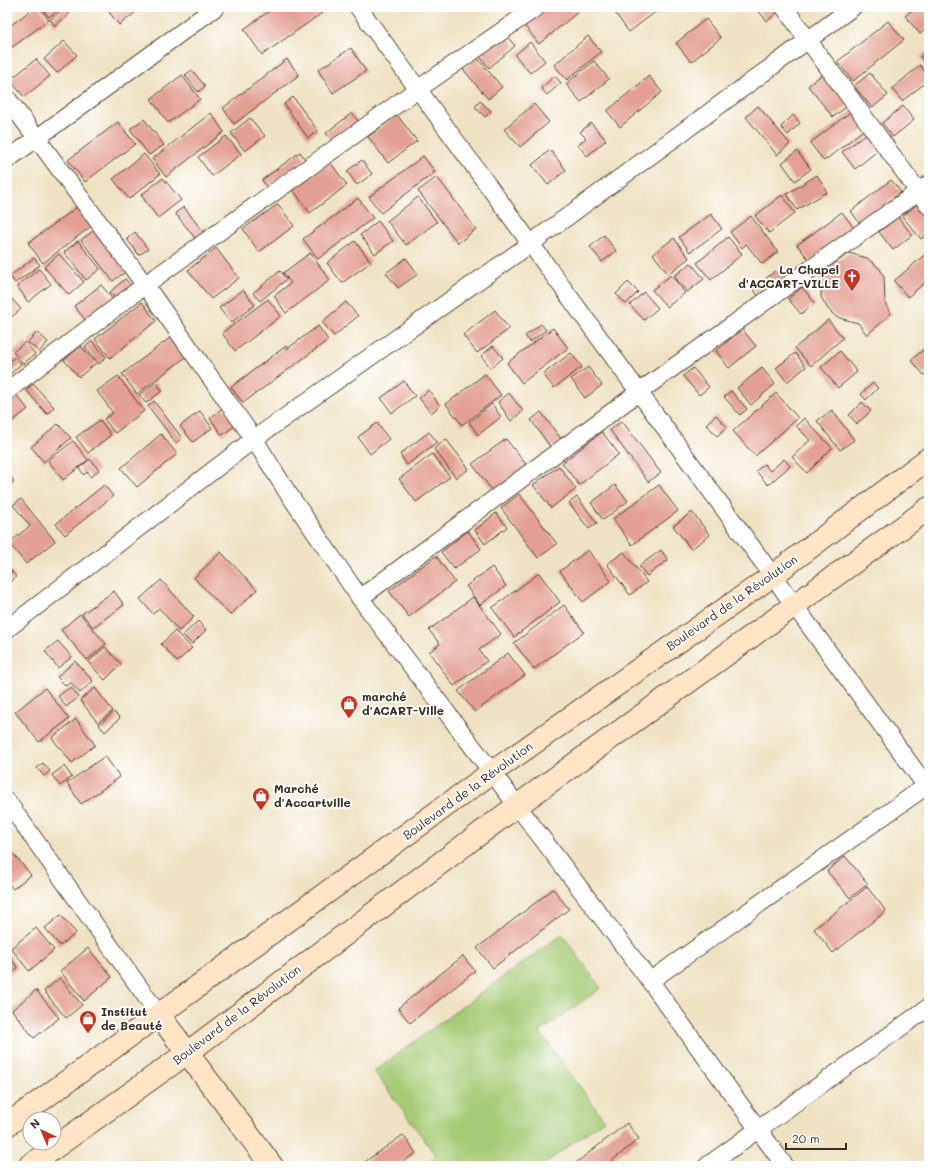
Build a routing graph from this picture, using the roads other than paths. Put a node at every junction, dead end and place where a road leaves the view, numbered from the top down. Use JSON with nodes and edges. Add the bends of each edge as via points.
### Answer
{"nodes":[{"id":1,"x":216,"y":7,"type":"edge"},
{"id":2,"x":358,"y":7,"type":"edge"},
{"id":3,"x":537,"y":7,"type":"edge"},
{"id":4,"x":784,"y":7,"type":"edge"},
{"id":5,"x":853,"y":7,"type":"edge"},
{"id":6,"x":807,"y":40,"type":"junction"},
{"id":7,"x":418,"y":89,"type":"junction"},
{"id":8,"x":7,"y":98,"type":"edge"},
{"id":9,"x":36,"y":140,"type":"junction"},
{"id":10,"x":7,"y":160,"type":"edge"},
{"id":11,"x":924,"y":188,"type":"edge"},
{"id":12,"x":929,"y":206,"type":"edge"},
{"id":13,"x":530,"y":244,"type":"junction"},
{"id":14,"x":145,"y":285,"type":"junction"},
{"id":15,"x":7,"y":391,"type":"edge"},
{"id":16,"x":639,"y":392,"type":"junction"},
{"id":17,"x":254,"y":439,"type":"junction"},
{"id":18,"x":929,"y":458,"type":"edge"},
{"id":19,"x":929,"y":508,"type":"edge"},
{"id":20,"x":772,"y":576,"type":"junction"},
{"id":21,"x":360,"y":598,"type":"junction"},
{"id":22,"x":795,"y":607,"type":"junction"},
{"id":23,"x":7,"y":629,"type":"edge"},
{"id":24,"x":491,"y":773,"type":"junction"},
{"id":25,"x":928,"y":786,"type":"edge"},
{"id":26,"x":7,"y":801,"type":"edge"},
{"id":27,"x":518,"y":805,"type":"junction"},
{"id":28,"x":650,"y":981,"type":"junction"},
{"id":29,"x":929,"y":1007,"type":"edge"},
{"id":30,"x":159,"y":1015,"type":"junction"},
{"id":31,"x":187,"y":1053,"type":"junction"},
{"id":32,"x":7,"y":1125,"type":"edge"},
{"id":33,"x":758,"y":1129,"type":"junction"},
{"id":34,"x":29,"y":1166,"type":"edge"},
{"id":35,"x":272,"y":1166,"type":"edge"},
{"id":36,"x":707,"y":1166,"type":"edge"},
{"id":37,"x":785,"y":1166,"type":"edge"}],
"edges":[{"from":1,"to":9,"type":"street"},
{"from":2,"to":7,"type":"street"},
{"from":3,"to":7,"type":"street"},
{"from":4,"to":6,"type":"street"},
{"from":5,"to":6,"type":"street"},
{"from":6,"to":11,"type":"street"},
{"from":6,"to":13,"type":"street"},
{"from":7,"to":13,"type":"street"},
{"from":7,"to":14,"type":"street"},
{"from":8,"to":9,"type":"street"},
{"from":9,"to":10,"type":"street"},
{"from":9,"to":14,"type":"street"},
{"from":11,"to":12,"type":"street"},
{"from":11,"to":16,"type":"street"},
{"from":13,"to":16,"type":"street"},
{"from":13,"to":17,"type":"street"},
{"from":14,"to":15,"type":"street"},
{"from":14,"to":17,"type":"street"},
{"from":16,"to":20,"type":"street"},
{"from":16,"to":21,"type":"street"},
{"from":17,"to":21,"type":"street"},
{"from":17,"to":23,"type":"street"},
{"from":18,"to":20,"type":"main road","name":"Boulevard de la Révolution"},
{"from":19,"to":22,"type":"main road","name":"Boulevard de la Révolution"},
{"from":20,"to":22,"type":"street"},
{"from":20,"to":24,"type":"main road","name":"Boulevard de la Révolution"},
{"from":21,"to":24,"type":"street"},
{"from":22,"to":25,"type":"street"},
{"from":22,"to":27,"type":"main road","name":"Boulevard de la Révolution"},
{"from":24,"to":27,"type":"street"},
{"from":24,"to":30,"type":"main road","name":"Boulevard de la Révolution"},
{"from":25,"to":28,"type":"street"},
{"from":26,"to":30,"type":"street"},
{"from":27,"to":28,"type":"street"},
{"from":27,"to":31,"type":"main road","name":"Boulevard de la Révolution"},
{"from":28,"to":33,"type":"street"},
{"from":29,"to":33,"type":"street"},
{"from":30,"to":31,"type":"main road"},
{"from":30,"to":32,"type":"main road","name":"Boulevard de la Révolution"},
{"from":31,"to":34,"type":"main road","name":"Boulevard de la Révolution"},
{"from":31,"to":35,"type":"main road"},
{"from":33,"to":36,"type":"street"},
{"from":33,"to":37,"type":"street"}]}
